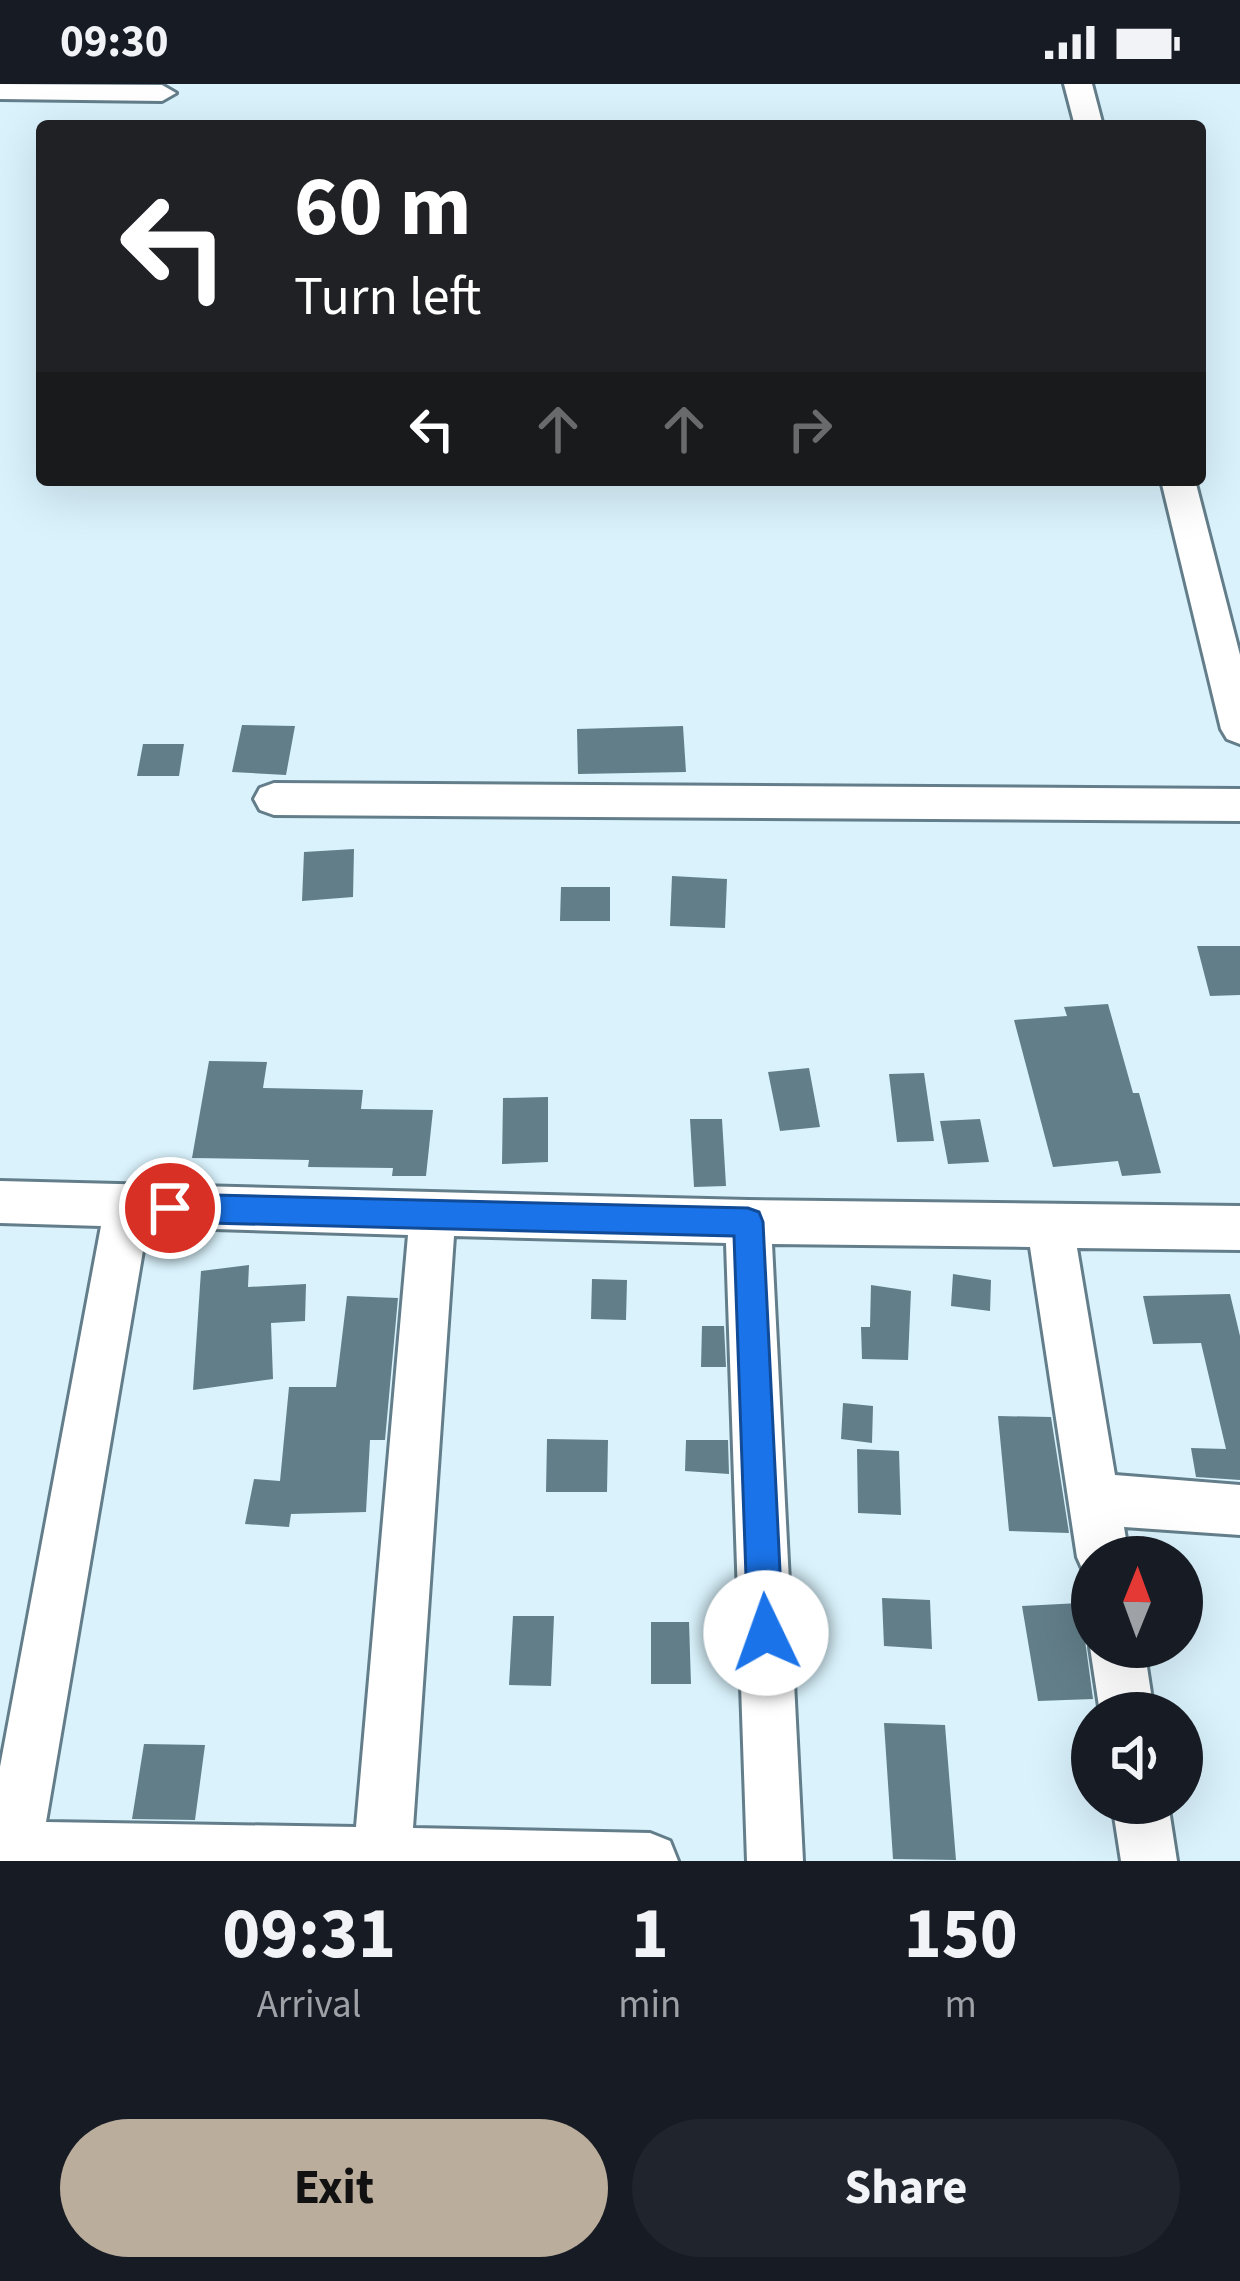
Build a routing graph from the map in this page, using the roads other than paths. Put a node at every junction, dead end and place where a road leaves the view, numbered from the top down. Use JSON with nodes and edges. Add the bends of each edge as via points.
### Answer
{"nodes":[{"id":1,"x":1078,"y":84,"type":"edge"},
{"id":2,"x":0,"y":91,"type":"edge"},
{"id":3,"x":162,"y":93,"type":"dead end"},
{"id":4,"x":1087,"y":120,"type":"edge"},
{"id":5,"x":1179,"y":486,"type":"edge"},
{"id":6,"x":1240,"y":729,"type":"edge"},
{"id":7,"x":274,"y":799,"type":"dead end"},
{"id":8,"x":1240,"y":805,"type":"edge"},
{"id":9,"x":0,"y":1202,"type":"edge"},
{"id":10,"x":127,"y":1208,"type":"junction"},
{"id":11,"x":433,"y":1211,"type":"junction"},
{"id":12,"x":748,"y":1222,"type":"junction"},
{"id":13,"x":1050,"y":1224,"type":"junction"},
{"id":14,"x":1240,"y":1228,"type":"edge"},
{"id":15,"x":1094,"y":1498,"type":"junction"},
{"id":16,"x":1240,"y":1510,"type":"edge"},
{"id":17,"x":1100,"y":1536,"type":"edge"},
{"id":18,"x":1143,"y":1824,"type":"edge"},
{"id":19,"x":8,"y":1853,"type":"edge"},
{"id":20,"x":382,"y":1859,"type":"edge"},
{"id":21,"x":650,"y":1861,"type":"edge"},
{"id":22,"x":775,"y":1861,"type":"edge"},
{"id":23,"x":1149,"y":1861,"type":"edge"}],
"edges":[{"from":1,"to":4,"type":"street"},
{"from":2,"to":3,"type":"street"},
{"from":5,"to":6,"type":"street"},
{"from":7,"to":8,"type":"street"},
{"from":9,"to":10,"type":"street"},
{"from":10,"to":11,"type":"street"},
{"from":10,"to":19,"type":"street"},
{"from":11,"to":12,"type":"street"},
{"from":11,"to":20,"type":"street"},
{"from":12,"to":13,"type":"street"},
{"from":12,"to":22,"type":"street"},
{"from":13,"to":14,"type":"street"},
{"from":13,"to":15,"type":"street"},
{"from":15,"to":16,"type":"street"},
{"from":15,"to":17,"type":"street"},
{"from":18,"to":23,"type":"street"},
{"from":19,"to":20,"type":"street"},
{"from":20,"to":21,"type":"street"}]}
